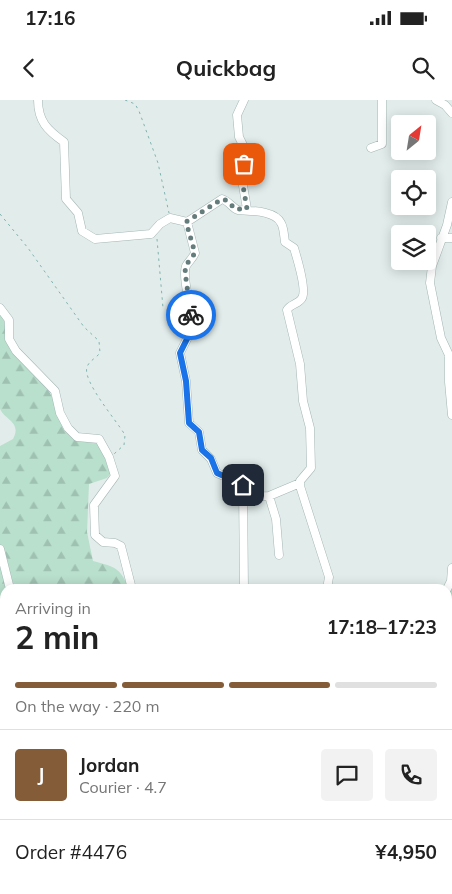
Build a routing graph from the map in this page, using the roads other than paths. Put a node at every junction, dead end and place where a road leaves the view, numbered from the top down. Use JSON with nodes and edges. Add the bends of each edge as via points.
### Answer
{"nodes":[{"id":1,"x":38,"y":100,"type":"edge"},
{"id":2,"x":244,"y":100,"type":"edge"},
{"id":3,"x":382,"y":100,"type":"edge"},
{"id":4,"x":436,"y":100,"type":"edge"},
{"id":5,"x":452,"y":113,"type":"edge"},
{"id":6,"x":370,"y":148,"type":"dead end"},
{"id":7,"x":452,"y":202,"type":"edge"},
{"id":8,"x":247,"y":209,"type":"junction"},
{"id":9,"x":186,"y":222,"type":"junction"},
{"id":10,"x":441,"y":238,"type":"junction"},
{"id":11,"x":452,"y":238,"type":"edge"},
{"id":12,"x":0,"y":308,"type":"edge"},
{"id":13,"x":448,"y":344,"type":"edge"},
{"id":14,"x":452,"y":415,"type":"edge"},
{"id":15,"x":300,"y":483,"type":"junction"},
{"id":16,"x":269,"y":496,"type":"junction"},
{"id":17,"x":242,"y":497,"type":"junction"},
{"id":18,"x":0,"y":549,"type":"edge"},
{"id":19,"x":279,"y":555,"type":"dead end"},
{"id":20,"x":452,"y":568,"type":"edge"},
{"id":21,"x":9,"y":584,"type":"edge"},
{"id":22,"x":131,"y":584,"type":"edge"},
{"id":23,"x":244,"y":584,"type":"edge"},
{"id":24,"x":328,"y":584,"type":"edge"},
{"id":25,"x":450,"y":584,"type":"edge"}],
"edges":[{"from":1,"to":9,"type":"street","via":[[40,119],[64,142],[66,199],[78,213],[82,231],[95,239],[151,234],[170,218]]},
{"from":2,"to":8,"type":"street","via":[[237,114],[245,155],[241,174]]},
{"from":3,"to":6,"type":"street","via":[[382,144]]},
{"from":4,"to":5,"type":"street"},
{"from":7,"to":10,"type":"street"},
{"from":8,"to":9,"type":"street","via":[[235,209],[222,199]]},
{"from":8,"to":15,"type":"street","via":[[281,222],[285,242],[294,248],[301,272],[304,296],[287,310],[310,428],[311,468]]},
{"from":9,"to":17,"type":"street","via":[[195,253],[185,272],[189,310],[195,323],[180,353],[189,423],[199,432],[202,450],[211,458],[217,473],[224,476],[237,472],[241,476]]},
{"from":10,"to":11,"type":"street"},
{"from":10,"to":13,"type":"street","via":[[430,283]]},
{"from":12,"to":22,"type":"street","via":[[9,320],[9,339],[16,351],[55,391],[60,414],[68,428],[77,437],[99,439],[109,457],[115,476],[94,505],[95,535],[103,542],[115,543],[123,549]]},
{"from":13,"to":14,"type":"street"},
{"from":15,"to":16,"type":"street"},
{"from":15,"to":24,"type":"street","via":[[329,577]]},
{"from":16,"to":17,"type":"street"},
{"from":16,"to":19,"type":"street","via":[[276,519]]},
{"from":17,"to":23,"type":"street"},
{"from":18,"to":21,"type":"street"},
{"from":20,"to":25,"type":"street"}]}
